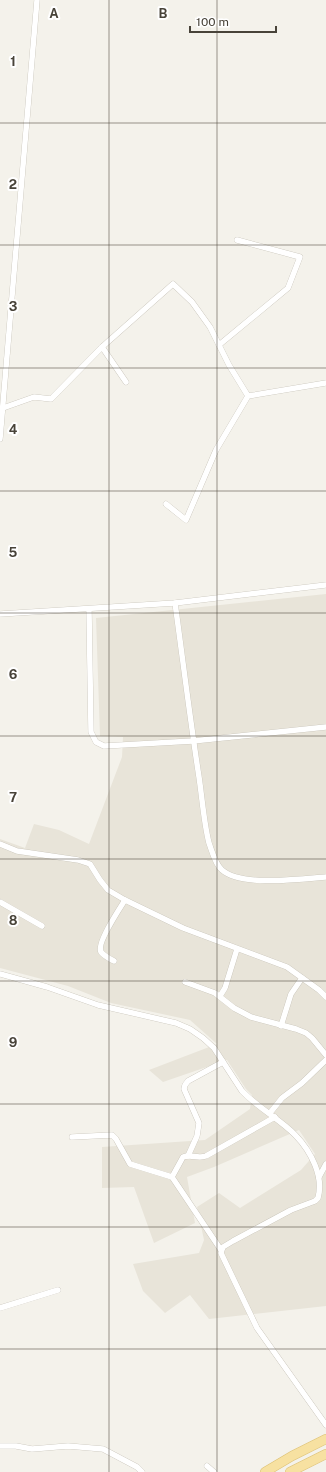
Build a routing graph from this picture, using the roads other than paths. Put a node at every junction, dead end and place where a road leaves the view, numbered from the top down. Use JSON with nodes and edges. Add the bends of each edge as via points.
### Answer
{"nodes":[{"id":1,"x":37,"y":0,"type":"edge"},
{"id":2,"x":236,"y":240,"type":"dead end"},
{"id":3,"x":219,"y":345,"type":"junction"},
{"id":4,"x":102,"y":347,"type":"junction"},
{"id":5,"x":126,"y":382,"type":"dead end"},
{"id":6,"x":326,"y":383,"type":"edge"},
{"id":7,"x":248,"y":396,"type":"junction"},
{"id":8,"x":3,"y":408,"type":"junction"},
{"id":9,"x":0,"y":439,"type":"edge"},
{"id":10,"x":166,"y":504,"type":"dead end"},
{"id":11,"x":326,"y":585,"type":"edge"},
{"id":12,"x":175,"y":603,"type":"junction"},
{"id":13,"x":89,"y":609,"type":"junction"},
{"id":14,"x":0,"y":614,"type":"edge"},
{"id":15,"x":326,"y":727,"type":"edge"},
{"id":16,"x":193,"y":741,"type":"junction"},
{"id":17,"x":0,"y":844,"type":"edge"},
{"id":18,"x":326,"y":877,"type":"edge"},
{"id":19,"x":125,"y":900,"type":"junction"},
{"id":20,"x":0,"y":902,"type":"edge"},
{"id":21,"x":42,"y":926,"type":"dead end"},
{"id":22,"x":237,"y":949,"type":"junction"},
{"id":23,"x":114,"y":961,"type":"dead end"},
{"id":24,"x":0,"y":974,"type":"edge"},
{"id":25,"x":302,"y":978,"type":"junction"},
{"id":26,"x":185,"y":982,"type":"dead end"},
{"id":27,"x":220,"y":996,"type":"junction"},
{"id":28,"x":326,"y":997,"type":"edge"},
{"id":29,"x":281,"y":1026,"type":"junction"},
{"id":30,"x":326,"y":1055,"type":"edge"},
{"id":31,"x":326,"y":1060,"type":"edge"},
{"id":32,"x":223,"y":1062,"type":"junction"},
{"id":33,"x":272,"y":1115,"type":"junction"},
{"id":34,"x":72,"y":1137,"type":"dead end"},
{"id":35,"x":188,"y":1156,"type":"junction"},
{"id":36,"x":326,"y":1164,"type":"edge"},
{"id":37,"x":319,"y":1176,"type":"junction"},
{"id":38,"x":172,"y":1177,"type":"junction"},
{"id":39,"x":221,"y":1250,"type":"junction"},
{"id":40,"x":58,"y":1290,"type":"dead end"},
{"id":41,"x":0,"y":1308,"type":"edge"},
{"id":42,"x":326,"y":1424,"type":"edge"},
{"id":43,"x":326,"y":1439,"type":"edge"},
{"id":44,"x":0,"y":1446,"type":"edge"},
{"id":45,"x":326,"y":1454,"type":"edge"},
{"id":46,"x":206,"y":1466,"type":"dead end"},
{"id":47,"x":142,"y":1472,"type":"edge"},
{"id":48,"x":214,"y":1472,"type":"edge"},
{"id":49,"x":265,"y":1472,"type":"edge"},
{"id":50,"x":290,"y":1472,"type":"edge"}],
"edges":[{"from":1,"to":8,"type":"street"},
{"from":2,"to":3,"type":"street","via":[[300,257],[288,288]]},
{"from":3,"to":4,"type":"street","via":[[192,302],[173,284]]},
{"from":3,"to":7,"type":"street"},
{"from":4,"to":5,"type":"street"},
{"from":4,"to":8,"type":"street","via":[[51,399],[34,397]]},
{"from":6,"to":7,"type":"street"},
{"from":7,"to":10,"type":"street","via":[[216,450],[186,520]]},
{"from":8,"to":9,"type":"street"},
{"from":11,"to":12,"type":"street"},
{"from":12,"to":13,"type":"street"},
{"from":12,"to":16,"type":"street"},
{"from":13,"to":14,"type":"street"},
{"from":13,"to":16,"type":"street","via":[[91,732],[96,742],[104,746]]},
{"from":15,"to":16,"type":"street"},
{"from":16,"to":18,"type":"street","via":[[209,841],[222,870],[249,879],[266,881]]},
{"from":17,"to":19,"type":"street","via":[[17,851],[90,864],[108,890]]},
{"from":19,"to":22,"type":"street","via":[[183,928]]},
{"from":19,"to":23,"type":"street","via":[[100,947],[102,953]]},
{"from":20,"to":21,"type":"street"},
{"from":22,"to":25,"type":"street","via":[[287,967]]},
{"from":22,"to":27,"type":"street"},
{"from":24,"to":32,"type":"street","via":[[109,1008],[183,1025],[214,1048]]},
{"from":25,"to":28,"type":"street"},
{"from":25,"to":29,"type":"street","via":[[291,994]]},
{"from":26,"to":27,"type":"street"},
{"from":27,"to":29,"type":"street","via":[[245,1015]]},
{"from":29,"to":30,"type":"street","via":[[306,1034]]},
{"from":31,"to":33,"type":"street","via":[[282,1098]]},
{"from":32,"to":33,"type":"street","via":[[242,1091]]},
{"from":32,"to":35,"type":"street","via":[[185,1085],[184,1089],[199,1123],[198,1136]]},
{"from":33,"to":35,"type":"street","via":[[206,1156]]},
{"from":33,"to":37,"type":"street","via":[[284,1123],[303,1143]]},
{"from":34,"to":38,"type":"street","via":[[112,1135],[130,1164]]},
{"from":35,"to":38,"type":"street","via":[[183,1157]]},
{"from":36,"to":37,"type":"street"},
{"from":37,"to":39,"type":"street","via":[[317,1200],[291,1210],[225,1245]]},
{"from":38,"to":39,"type":"street"},
{"from":39,"to":42,"type":"street","via":[[221,1257],[254,1323]]},
{"from":40,"to":41,"type":"street"},
{"from":43,"to":49,"type":"main road"},
{"from":44,"to":47,"type":"street","via":[[103,1449]]},
{"from":45,"to":50,"type":"main road"},
{"from":46,"to":48,"type":"street"}]}
